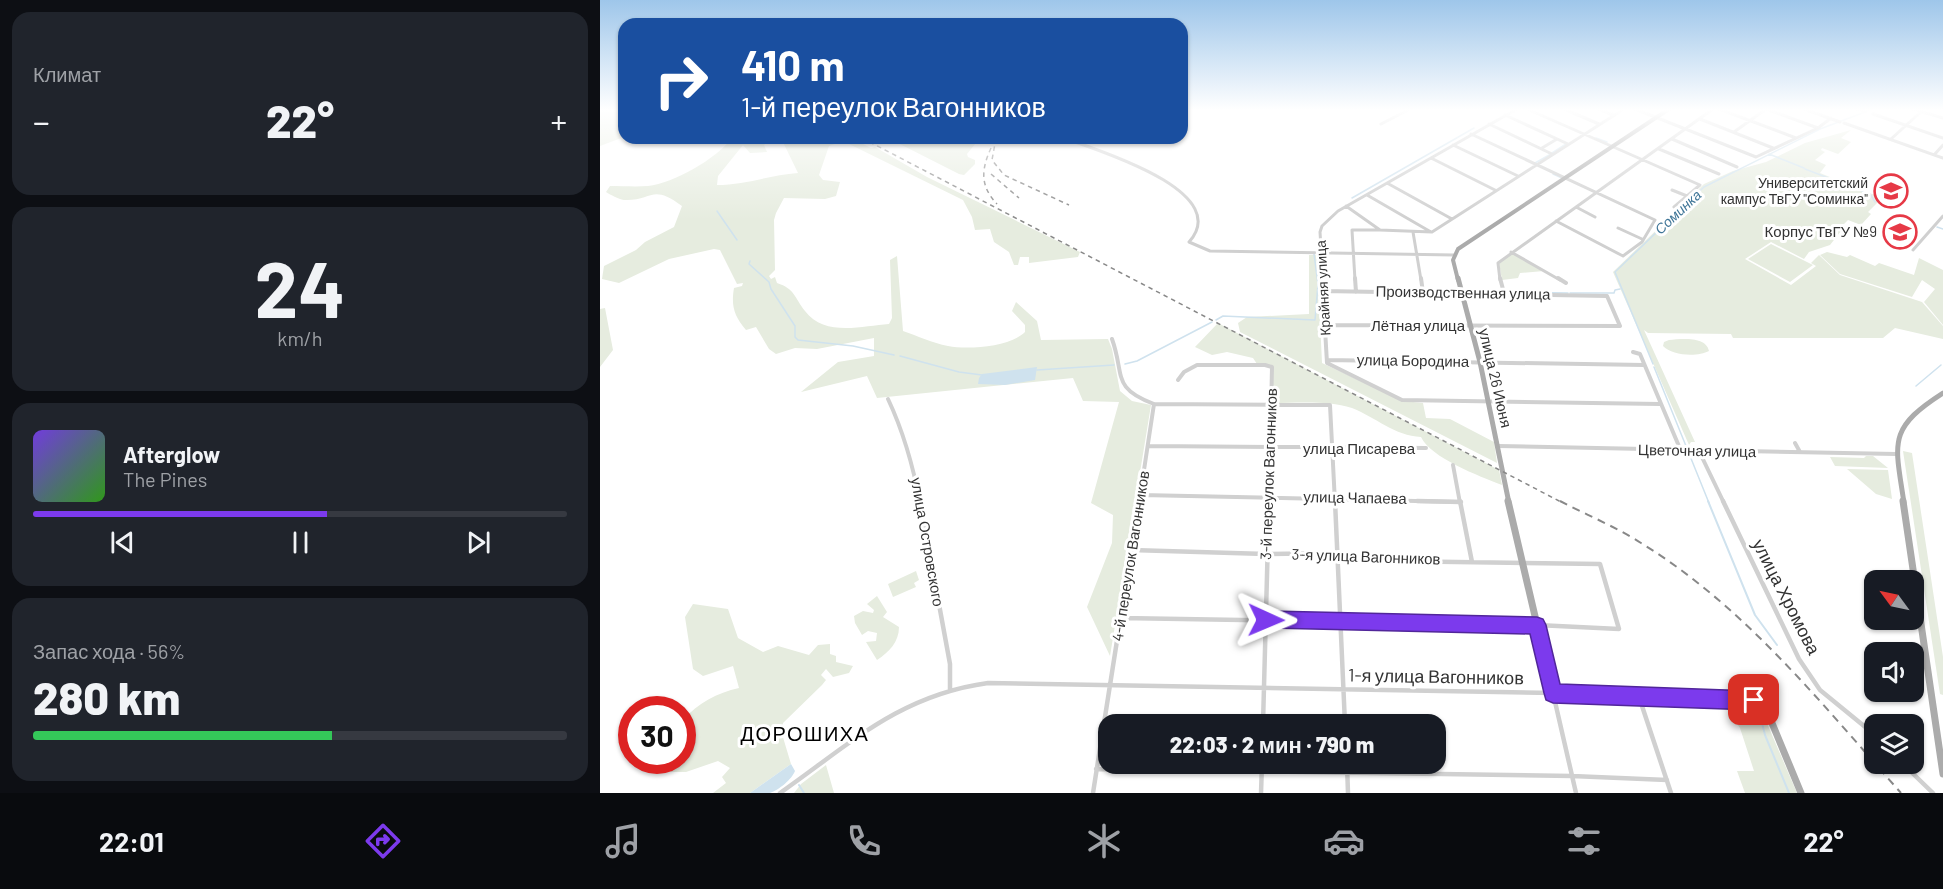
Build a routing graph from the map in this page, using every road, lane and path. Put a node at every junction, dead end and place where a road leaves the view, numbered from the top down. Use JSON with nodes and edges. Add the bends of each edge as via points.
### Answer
{"nodes":[{"id":1,"x":1084,"y":146,"type":"edge"},
{"id":2,"x":1451,"y":146,"type":"edge"},
{"id":3,"x":1455,"y":146,"type":"edge"},
{"id":4,"x":1496,"y":146,"type":"edge"},
{"id":5,"x":1535,"y":146,"type":"edge"},
{"id":6,"x":1546,"y":146,"type":"edge"},
{"id":7,"x":1566,"y":146,"type":"edge"},
{"id":8,"x":1613,"y":146,"type":"joint"},
{"id":9,"x":1662,"y":146,"type":"edge"},
{"id":10,"x":1688,"y":146,"type":"edge"},
{"id":11,"x":1729,"y":146,"type":"edge"},
{"id":12,"x":1768,"y":146,"type":"edge"},
{"id":13,"x":1778,"y":146,"type":"edge"},
{"id":14,"x":1910,"y":146,"type":"edge"},
{"id":15,"x":1942,"y":146,"type":"edge"},
{"id":16,"x":1659,"y":148,"type":"junction"},
{"id":17,"x":1773,"y":148,"type":"junction"},
{"id":18,"x":1541,"y":149,"type":"junction"},
{"id":19,"x":1553,"y":154,"type":"junction"},
{"id":20,"x":1934,"y":155,"type":"junction"},
{"id":21,"x":1431,"y":158,"type":"junction"},
{"id":22,"x":1943,"y":158,"type":"edge"},
{"id":23,"x":1643,"y":159,"type":"junction"},
{"id":24,"x":1536,"y":165,"type":"junction"},
{"id":25,"x":1737,"y":166,"type":"dead end"},
{"id":26,"x":1719,"y":174,"type":"dead end"},
{"id":27,"x":1518,"y":176,"type":"junction"},
{"id":28,"x":1565,"y":178,"type":"junction"},
{"id":29,"x":1387,"y":183,"type":"junction"},
{"id":30,"x":1672,"y":190,"type":"dead end"},
{"id":31,"x":1496,"y":191,"type":"junction"},
{"id":32,"x":1596,"y":193,"type":"junction"},
{"id":33,"x":1366,"y":195,"type":"junction"},
{"id":34,"x":1686,"y":196,"type":"junction"},
{"id":35,"x":1346,"y":206,"type":"junction"},
{"id":36,"x":1576,"y":207,"type":"junction"},
{"id":37,"x":1674,"y":207,"type":"dead end"},
{"id":38,"x":1943,"y":216,"type":"edge"},
{"id":39,"x":1595,"y":217,"type":"dead end"},
{"id":40,"x":1452,"y":219,"type":"junction"},
{"id":41,"x":1556,"y":221,"type":"junction"},
{"id":42,"x":1618,"y":228,"type":"dead end"},
{"id":43,"x":1380,"y":230,"type":"junction"},
{"id":44,"x":1413,"y":232,"type":"junction"},
{"id":45,"x":1432,"y":232,"type":"junction"},
{"id":46,"x":1642,"y":239,"type":"junction"},
{"id":47,"x":1913,"y":250,"type":"dead end"},
{"id":48,"x":1511,"y":252,"type":"junction"},
{"id":49,"x":1323,"y":253,"type":"junction"},
{"id":50,"x":1353,"y":254,"type":"junction"},
{"id":51,"x":1417,"y":254,"type":"junction"},
{"id":52,"x":1454,"y":255,"type":"junction"},
{"id":53,"x":1566,"y":283,"type":"dead end"},
{"id":54,"x":1323,"y":291,"type":"junction"},
{"id":55,"x":1356,"y":292,"type":"junction"},
{"id":56,"x":1423,"y":293,"type":"junction"},
{"id":57,"x":1463,"y":293,"type":"junction"},
{"id":58,"x":1504,"y":293,"type":"junction"},
{"id":59,"x":1604,"y":296,"type":"joint"},
{"id":60,"x":1324,"y":325,"type":"junction"},
{"id":61,"x":1471,"y":326,"type":"junction"},
{"id":62,"x":1620,"y":326,"type":"joint"},
{"id":63,"x":1113,"y":339,"type":"dead end"},
{"id":64,"x":1633,"y":352,"type":"dead end"},
{"id":65,"x":1327,"y":361,"type":"junction"},
{"id":66,"x":1480,"y":362,"type":"junction"},
{"id":67,"x":1644,"y":365,"type":"junction"},
{"id":68,"x":1178,"y":380,"type":"dead end"},
{"id":69,"x":1943,"y":393,"type":"edge"},
{"id":70,"x":888,"y":399,"type":"dead end"},
{"id":71,"x":1489,"y":403,"type":"junction"},
{"id":72,"x":1154,"y":404,"type":"junction"},
{"id":73,"x":1270,"y":404,"type":"junction"},
{"id":74,"x":1660,"y":404,"type":"junction"},
{"id":75,"x":1795,"y":443,"type":"dead end"},
{"id":76,"x":1149,"y":446,"type":"junction"},
{"id":77,"x":1498,"y":446,"type":"junction"},
{"id":78,"x":1269,"y":448,"type":"junction"},
{"id":79,"x":1426,"y":448,"type":"dead end"},
{"id":80,"x":1332,"y":449,"type":"junction"},
{"id":81,"x":1681,"y":451,"type":"junction"},
{"id":82,"x":1700,"y":451,"type":"junction"},
{"id":83,"x":1800,"y":452,"type":"junction"},
{"id":84,"x":1896,"y":454,"type":"junction"},
{"id":85,"x":1453,"y":465,"type":"dead end"},
{"id":86,"x":1501,"y":469,"type":"joint"},
{"id":87,"x":1141,"y":495,"type":"junction"},
{"id":88,"x":1267,"y":497,"type":"junction"},
{"id":89,"x":1335,"y":498,"type":"junction"},
{"id":90,"x":1461,"y":502,"type":"junction"},
{"id":91,"x":1131,"y":550,"type":"junction"},
{"id":92,"x":1336,"y":553,"type":"junction"},
{"id":93,"x":1266,"y":554,"type":"junction"},
{"id":94,"x":1472,"y":562,"type":"junction"},
{"id":95,"x":1522,"y":563,"type":"junction"},
{"id":96,"x":1121,"y":618,"type":"junction"},
{"id":97,"x":1266,"y":620,"type":"junction"},
{"id":98,"x":1341,"y":621,"type":"junction"},
{"id":99,"x":1537,"y":625,"type":"junction"},
{"id":100,"x":1110,"y":686,"type":"junction"},
{"id":101,"x":950,"y":689,"type":"junction"},
{"id":102,"x":1264,"y":690,"type":"junction"},
{"id":103,"x":1344,"y":691,"type":"junction"},
{"id":104,"x":1553,"y":693,"type":"junction"},
{"id":105,"x":1639,"y":696,"type":"junction"},
{"id":106,"x":1263,"y":714,"type":"edge"},
{"id":107,"x":1345,"y":714,"type":"edge"},
{"id":108,"x":1864,"y":726,"type":"edge"},
{"id":109,"x":1096,"y":769,"type":"joint"},
{"id":110,"x":1262,"y":774,"type":"edge"},
{"id":111,"x":1347,"y":774,"type":"joint"},
{"id":112,"x":1913,"y":774,"type":"edge"},
{"id":113,"x":1943,"y":774,"type":"edge"},
{"id":114,"x":1572,"y":777,"type":"junction"},
{"id":115,"x":1666,"y":780,"type":"junction"},
{"id":116,"x":793,"y":784,"type":"junction"},
{"id":117,"x":780,"y":793,"type":"edge"},
{"id":118,"x":786,"y":793,"type":"edge"},
{"id":119,"x":1093,"y":793,"type":"edge"},
{"id":120,"x":1261,"y":793,"type":"edge"},
{"id":121,"x":1348,"y":793,"type":"edge"},
{"id":122,"x":1576,"y":793,"type":"edge"},
{"id":123,"x":1671,"y":793,"type":"edge"},
{"id":124,"x":1801,"y":793,"type":"edge"},
{"id":125,"x":1933,"y":793,"type":"edge"}],
"edges":[{"from":1,"to":49,"type":"street","via":[[1142,170],[1184,193],[1200,223],[1189,243],[1210,251]]},
{"from":2,"to":21,"type":"street","name":"Крайняя улица"},
{"from":3,"to":27,"type":"street"},
{"from":4,"to":24,"type":"street"},
{"from":5,"to":18,"type":"street"},
{"from":6,"to":18,"type":"street"},
{"from":7,"to":19,"type":"street"},
{"from":8,"to":23,"type":"street"},
{"from":8,"to":28,"type":"main road"},
{"from":9,"to":16,"type":"street"},
{"from":10,"to":25,"type":"street"},
{"from":11,"to":17,"type":"street","via":[[1756,157]]},
{"from":12,"to":17,"type":"street"},
{"from":13,"to":17,"type":"street"},
{"from":14,"to":20,"type":"street"},
{"from":15,"to":20,"type":"street"},
{"from":16,"to":23,"type":"street"},
{"from":16,"to":26,"type":"street"},
{"from":18,"to":19,"type":"street"},
{"from":19,"to":24,"type":"street"},
{"from":20,"to":22,"type":"street"},
{"from":21,"to":29,"type":"street","name":"Крайняя улица"},
{"from":21,"to":31,"type":"street"},
{"from":23,"to":32,"type":"street"},
{"from":23,"to":34,"type":"street","via":[[1700,185]]},
{"from":24,"to":27,"type":"street"},
{"from":24,"to":28,"type":"street"},
{"from":27,"to":31,"type":"street"},
{"from":28,"to":32,"type":"street"},
{"from":28,"to":52,"type":"main road"},
{"from":29,"to":33,"type":"street","name":"Крайняя улица"},
{"from":29,"to":40,"type":"street"},
{"from":30,"to":34,"type":"street"},
{"from":31,"to":40,"type":"street"},
{"from":32,"to":36,"type":"street"},
{"from":32,"to":46,"type":"street","via":[[1655,220]]},
{"from":33,"to":35,"type":"street","name":"Крайняя улица"},
{"from":33,"to":45,"type":"street"},
{"from":34,"to":37,"type":"street"},
{"from":35,"to":43,"type":"street"},
{"from":35,"to":49,"type":"street","name":"Крайняя улица","via":[[1321,228]]},
{"from":36,"to":39,"type":"street"},
{"from":36,"to":41,"type":"street"},
{"from":38,"to":47,"type":"street"},
{"from":40,"to":45,"type":"street"},
{"from":41,"to":46,"type":"street","via":[[1623,256]]},
{"from":41,"to":48,"type":"street"},
{"from":42,"to":46,"type":"street"},
{"from":43,"to":44,"type":"street"},
{"from":43,"to":50,"type":"street","via":[[1352,232]]},
{"from":44,"to":45,"type":"street"},
{"from":44,"to":51,"type":"street"},
{"from":48,"to":53,"type":"street"},
{"from":48,"to":58,"type":"street","via":[[1497,265]]},
{"from":49,"to":50,"type":"street"},
{"from":49,"to":54,"type":"street","name":"Крайняя улица"},
{"from":50,"to":51,"type":"street"},
{"from":50,"to":55,"type":"street"},
{"from":51,"to":52,"type":"street"},
{"from":51,"to":56,"type":"street"},
{"from":52,"to":57,"type":"main road"},
{"from":54,"to":55,"type":"street","name":"Производственная улица"},
{"from":54,"to":60,"type":"street","name":"Крайняя улица"},
{"from":55,"to":56,"type":"street","name":"Производственная улица"},
{"from":56,"to":57,"type":"street","name":"Производственная улица"},
{"from":57,"to":58,"type":"street","name":"Производственная улица"},
{"from":57,"to":61,"type":"main road","name":"улица 26 Июня"},
{"from":58,"to":59,"type":"street","name":"Производственная улица"},
{"from":59,"to":62,"type":"street","via":[[1609,298]]},
{"from":60,"to":61,"type":"street","name":"Лётная улица"},
{"from":60,"to":65,"type":"street","name":"Крайняя улица"},
{"from":61,"to":62,"type":"street","name":"Лётная улица"},
{"from":61,"to":66,"type":"main road","name":"улица 26 Июня"},
{"from":63,"to":72,"type":"street","via":[[1126,392]]},
{"from":64,"to":67,"type":"street","via":[[1639,352]]},
{"from":65,"to":66,"type":"street","name":"улица Бородина"},
{"from":65,"to":71,"type":"street","via":[[1402,400]]},
{"from":66,"to":67,"type":"street","name":"улица Бородина"},
{"from":66,"to":71,"type":"main road","name":"улица 26 Июня"},
{"from":67,"to":74,"type":"street"},
{"from":68,"to":73,"type":"street","name":"3-й переулок Вагонников","via":[[1197,365],[1272,367]]},
{"from":69,"to":84,"type":"main road","via":[[1905,422]]},
{"from":70,"to":101,"type":"street","name":"улица Островского","via":[[912,460],[950,664]]},
{"from":71,"to":74,"type":"street"},
{"from":71,"to":77,"type":"main road","name":"улица 26 Июня"},
{"from":72,"to":73,"type":"street"},
{"from":72,"to":76,"type":"street","name":"4-й переулок Вагонников"},
{"from":73,"to":78,"type":"street","name":"3-й переулок Вагонников"},
{"from":73,"to":80,"type":"street","via":[[1330,405]]},
{"from":74,"to":81,"type":"street"},
{"from":75,"to":83,"type":"street"},
{"from":76,"to":78,"type":"street","name":"улица Писарева"},
{"from":76,"to":87,"type":"street","name":"4-й переулок Вагонников"},
{"from":77,"to":81,"type":"street","name":"Цветочная улица"},
{"from":77,"to":86,"type":"main road","name":"улица 26 Июня"},
{"from":78,"to":80,"type":"street","name":"улица Писарева"},
{"from":78,"to":88,"type":"street","name":"3-й переулок Вагонников"},
{"from":79,"to":80,"type":"street","name":"улица Писарева"},
{"from":80,"to":89,"type":"street"},
{"from":81,"to":82,"type":"street","name":"Цветочная улица"},
{"from":82,"to":83,"type":"street","name":"Цветочная улица"},
{"from":82,"to":108,"type":"street","name":"улица Хромова","via":[[1799,659],[1820,690]]},
{"from":83,"to":84,"type":"street","name":"Цветочная улица"},
{"from":84,"to":113,"type":"main road"},
{"from":85,"to":90,"type":"street"},
{"from":86,"to":95,"type":"main road"},
{"from":87,"to":88,"type":"street","name":"улица Чапаева"},
{"from":87,"to":91,"type":"street","name":"4-й переулок Вагонников"},
{"from":88,"to":89,"type":"street","name":"улица Чапаева"},
{"from":88,"to":93,"type":"street","name":"3-й переулок Вагонников"},
{"from":89,"to":90,"type":"street","name":"улица Чапаева"},
{"from":89,"to":92,"type":"street"},
{"from":90,"to":94,"type":"street"},
{"from":91,"to":93,"type":"street","name":"3-я улица Вагонников"},
{"from":91,"to":96,"type":"street","name":"4-й переулок Вагонников"},
{"from":92,"to":93,"type":"street","name":"3-я улица Вагонников"},
{"from":92,"to":94,"type":"street","name":"3-я улица Вагонников","via":[[1387,561]]},
{"from":92,"to":98,"type":"street"},
{"from":93,"to":97,"type":"street","name":"3-й переулок Вагонников"},
{"from":94,"to":95,"type":"street","name":"3-я улица Вагонников"},
{"from":95,"to":99,"type":"main road"},
{"from":95,"to":99,"type":"street","name":"3-я улица Вагонников","via":[[1600,564],[1619,629]]},
{"from":96,"to":97,"type":"street"},
{"from":96,"to":100,"type":"street","name":"4-й переулок Вагонников"},
{"from":97,"to":98,"type":"street"},
{"from":97,"to":102,"type":"street","name":"3-й переулок Вагонников"},
{"from":98,"to":99,"type":"street"},
{"from":98,"to":103,"type":"street"},
{"from":99,"to":104,"type":"main road"},
{"from":100,"to":101,"type":"street","name":"1-я улица Вагонников","via":[[988,683]]},
{"from":100,"to":102,"type":"street","name":"1-я улица Вагонников"},
{"from":100,"to":109,"type":"street","name":"4-й переулок Вагонников"},
{"from":101,"to":116,"type":"street","name":"1-я улица Вагонников","via":[[924,698],[847,743]]},
{"from":102,"to":103,"type":"street","name":"1-я улица Вагонников"},
{"from":102,"to":106,"type":"street","name":"3-й переулок Вагонников"},
{"from":103,"to":104,"type":"street","name":"1-я улица Вагонников"},
{"from":103,"to":107,"type":"street"},
{"from":104,"to":105,"type":"main road","name":"1-я улица Вагонников"},
{"from":104,"to":114,"type":"street"},
{"from":105,"to":115,"type":"street"},
{"from":105,"to":124,"type":"main road","name":"1-я улица Вагонников","via":[[1752,700],[1761,704]]},
{"from":109,"to":119,"type":"street","name":"4-й переулок Вагонников"},
{"from":110,"to":120,"type":"street"},
{"from":111,"to":114,"type":"street"},
{"from":111,"to":121,"type":"street"},
{"from":112,"to":125,"type":"street"},
{"from":114,"to":115,"type":"street"},
{"from":114,"to":122,"type":"street"},
{"from":115,"to":123,"type":"street"},
{"from":116,"to":117,"type":"street"},
{"from":116,"to":118,"type":"street"}]}
